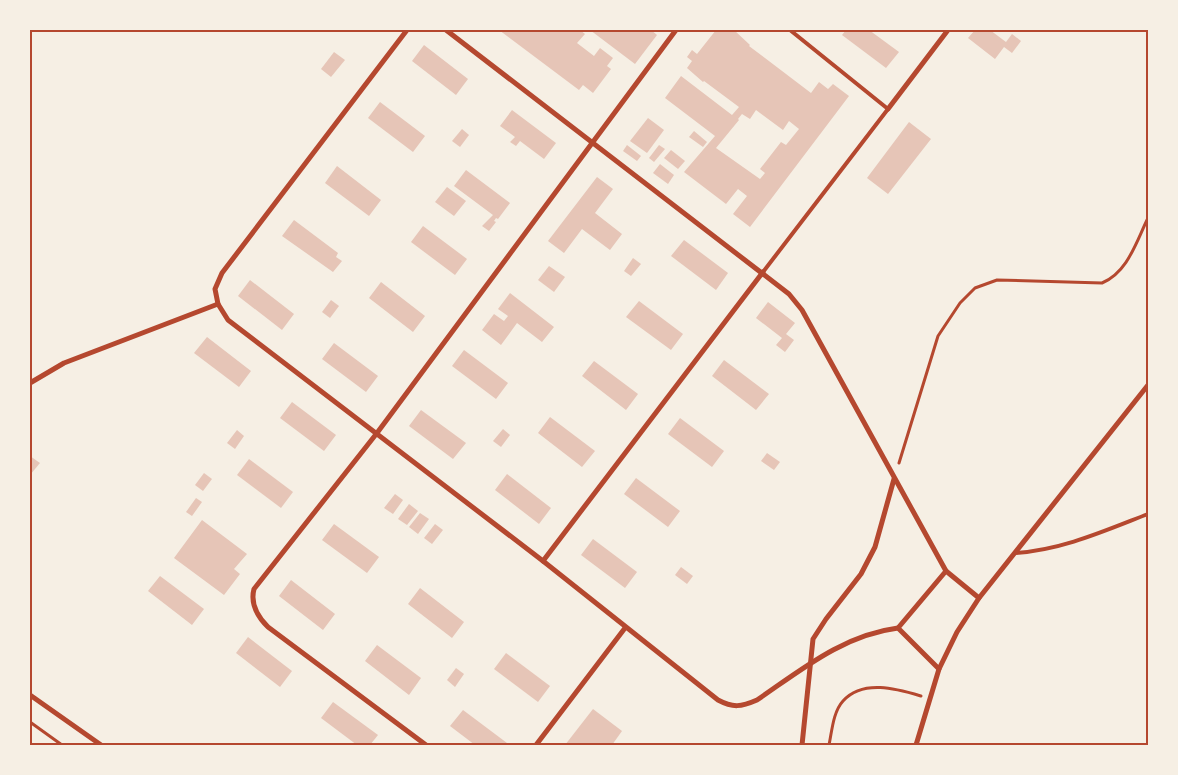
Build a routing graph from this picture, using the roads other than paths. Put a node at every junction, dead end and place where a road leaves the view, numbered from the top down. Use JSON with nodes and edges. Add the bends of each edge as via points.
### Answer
{"nodes":[{"id":1,"x":407,"y":30,"type":"edge"},
{"id":2,"x":446,"y":30,"type":"edge"},
{"id":3,"x":676,"y":30,"type":"edge"},
{"id":4,"x":790,"y":30,"type":"edge"},
{"id":5,"x":948,"y":30,"type":"edge"},
{"id":6,"x":888,"y":109,"type":"junction"},
{"id":7,"x":592,"y":142,"type":"junction"},
{"id":8,"x":763,"y":272,"type":"junction"},
{"id":9,"x":218,"y":304,"type":"junction"},
{"id":10,"x":30,"y":383,"type":"edge"},
{"id":11,"x":1148,"y":385,"type":"edge"},
{"id":12,"x":377,"y":433,"type":"junction"},
{"id":13,"x":894,"y":479,"type":"junction"},
{"id":14,"x":1148,"y":514,"type":"edge"},
{"id":15,"x":1016,"y":553,"type":"junction"},
{"id":16,"x":543,"y":561,"type":"junction"},
{"id":17,"x":946,"y":571,"type":"junction"},
{"id":18,"x":979,"y":598,"type":"junction"},
{"id":19,"x":625,"y":628,"type":"junction"},
{"id":20,"x":898,"y":628,"type":"junction"},
{"id":21,"x":809,"y":665,"type":"junction"},
{"id":22,"x":939,"y":668,"type":"junction"},
{"id":23,"x":30,"y":695,"type":"edge"},
{"id":24,"x":100,"y":745,"type":"edge"},
{"id":25,"x":426,"y":745,"type":"edge"},
{"id":26,"x":536,"y":745,"type":"edge"},
{"id":27,"x":802,"y":745,"type":"edge"},
{"id":28,"x":916,"y":745,"type":"edge"}],
"edges":[{"from":1,"to":9,"type":"street","via":[[222,273],[215,288]]},
{"from":2,"to":7,"type":"street"},
{"from":3,"to":7,"type":"street"},
{"from":4,"to":6,"type":"lane"},
{"from":5,"to":6,"type":"street"},
{"from":6,"to":8,"type":"lane"},
{"from":7,"to":8,"type":"street"},
{"from":7,"to":12,"type":"street"},
{"from":8,"to":13,"type":"street","via":[[802,310]]},
{"from":8,"to":16,"type":"street"},
{"from":9,"to":10,"type":"street","via":[[64,363]]},
{"from":9,"to":12,"type":"street","via":[[228,320]]},
{"from":11,"to":15,"type":"street"},
{"from":12,"to":16,"type":"street"},
{"from":12,"to":25,"type":"street","via":[[254,589],[252,596],[256,613],[268,627]]},
{"from":13,"to":17,"type":"street"},
{"from":13,"to":21,"type":"street","via":[[875,547],[861,574],[813,639]]},
{"from":14,"to":15,"type":"lane","via":[[1073,543]]},
{"from":15,"to":18,"type":"street"},
{"from":16,"to":19,"type":"street"},
{"from":17,"to":18,"type":"street"},
{"from":17,"to":20,"type":"street"},
{"from":18,"to":22,"type":"street"},
{"from":19,"to":21,"type":"street","via":[[731,707],[757,700]]},
{"from":19,"to":26,"type":"street"},
{"from":20,"to":21,"type":"street","via":[[863,635]]},
{"from":20,"to":22,"type":"street"},
{"from":21,"to":27,"type":"street"},
{"from":22,"to":28,"type":"street"},
{"from":23,"to":24,"type":"street"}]}
